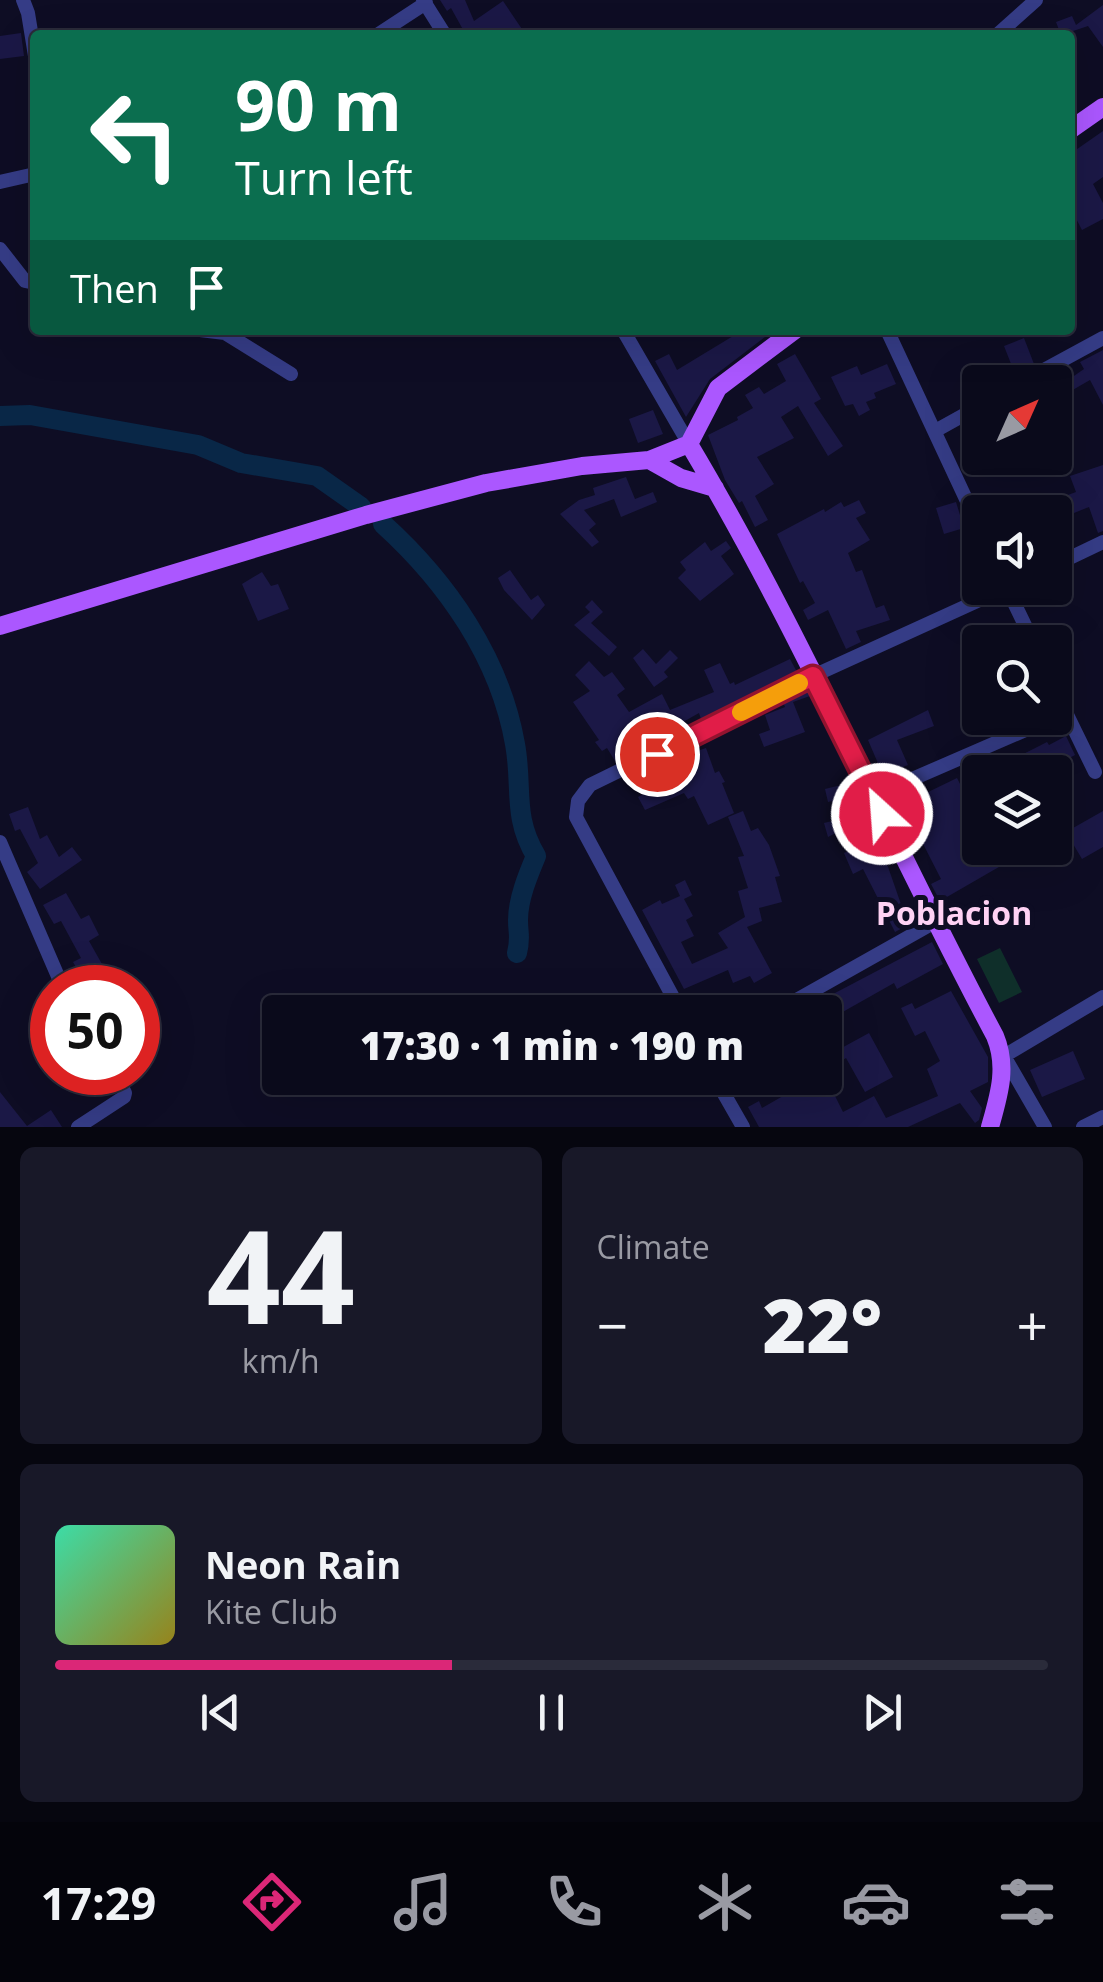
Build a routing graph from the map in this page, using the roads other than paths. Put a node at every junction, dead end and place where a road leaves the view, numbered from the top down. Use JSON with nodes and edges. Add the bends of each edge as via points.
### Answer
{"nodes":[{"id":1,"x":23,"y":0,"type":"edge"},
{"id":2,"x":1036,"y":0,"type":"edge"},
{"id":3,"x":424,"y":2,"type":"edge"},
{"id":4,"x":31,"y":30,"type":"edge"},
{"id":5,"x":385,"y":30,"type":"edge"},
{"id":6,"x":441,"y":30,"type":"edge"},
{"id":7,"x":1003,"y":30,"type":"edge"},
{"id":8,"x":1103,"y":107,"type":"edge"},
{"id":9,"x":1075,"y":127,"type":"edge"},
{"id":10,"x":30,"y":175,"type":"edge"},
{"id":11,"x":0,"y":182,"type":"edge"},
{"id":12,"x":0,"y":248,"type":"edge"},
{"id":13,"x":30,"y":282,"type":"edge"},
{"id":14,"x":229,"y":335,"type":"edge"},
{"id":15,"x":626,"y":335,"type":"edge"},
{"id":16,"x":787,"y":335,"type":"edge"},
{"id":17,"x":889,"y":335,"type":"edge"},
{"id":18,"x":1103,"y":338,"type":"edge"},
{"id":19,"x":1053,"y":365,"type":"edge"},
{"id":20,"x":291,"y":374,"type":"dead end"},
{"id":21,"x":962,"y":416,"type":"edge"},
{"id":22,"x":935,"y":431,"type":"junction"},
{"id":23,"x":689,"y":444,"type":"junction"},
{"id":24,"x":650,"y":460,"type":"junction"},
{"id":25,"x":715,"y":488,"type":"junction"},
{"id":26,"x":964,"y":495,"type":"edge"},
{"id":27,"x":1103,"y":542,"type":"edge"},
{"id":28,"x":1072,"y":556,"type":"edge"},
{"id":29,"x":969,"y":605,"type":"edge"},
{"id":30,"x":0,"y":626,"type":"edge"},
{"id":31,"x":813,"y":676,"type":"junction"},
{"id":32,"x":1012,"y":735,"type":"edge"},
{"id":33,"x":1071,"y":735,"type":"edge"},
{"id":34,"x":1096,"y":772,"type":"dead end"},
{"id":35,"x":873,"y":796,"type":"junction"},
{"id":36,"x":0,"y":842,"type":"edge"},
{"id":37,"x":935,"y":922,"type":"junction"},
{"id":38,"x":53,"y":965,"type":"edge"},
{"id":39,"x":672,"y":995,"type":"edge"},
{"id":40,"x":805,"y":995,"type":"edge"},
{"id":41,"x":1103,"y":998,"type":"edge"},
{"id":42,"x":1004,"y":1056,"type":"junction"},
{"id":43,"x":124,"y":1095,"type":"edge"},
{"id":44,"x":725,"y":1095,"type":"edge"},
{"id":45,"x":1103,"y":1116,"type":"edge"},
{"id":46,"x":78,"y":1127,"type":"edge"},
{"id":47,"x":743,"y":1127,"type":"edge"},
{"id":48,"x":990,"y":1127,"type":"edge"},
{"id":49,"x":1045,"y":1127,"type":"edge"},
{"id":50,"x":1083,"y":1127,"type":"edge"}],
"edges":[{"from":1,"to":4,"type":"street"},
{"from":2,"to":7,"type":"street"},
{"from":3,"to":5,"type":"street"},
{"from":3,"to":6,"type":"street"},
{"from":8,"to":9,"type":"main road"},
{"from":10,"to":11,"type":"street"},
{"from":12,"to":13,"type":"street"},
{"from":14,"to":20,"type":"street"},
{"from":15,"to":23,"type":"street"},
{"from":16,"to":23,"type":"main road","via":[[718,388]]},
{"from":17,"to":22,"type":"street"},
{"from":18,"to":19,"type":"street"},
{"from":21,"to":22,"type":"street"},
{"from":22,"to":26,"type":"street"},
{"from":23,"to":24,"type":"main road"},
{"from":23,"to":25,"type":"main road"},
{"from":24,"to":25,"type":"main road"},
{"from":24,"to":30,"type":"main road","via":[[486,483]]},
{"from":25,"to":31,"type":"main road"},
{"from":27,"to":28,"type":"street"},
{"from":29,"to":31,"type":"street"},
{"from":31,"to":35,"type":"main road"},
{"from":31,"to":39,"type":"street","via":[[590,785],[578,801],[576,817]]},
{"from":32,"to":35,"type":"street"},
{"from":33,"to":34,"type":"street"},
{"from":35,"to":37,"type":"main road"},
{"from":36,"to":38,"type":"street"},
{"from":37,"to":40,"type":"street"},
{"from":37,"to":42,"type":"main road"},
{"from":41,"to":42,"type":"street"},
{"from":42,"to":48,"type":"main road"},
{"from":42,"to":49,"type":"street"},
{"from":43,"to":46,"type":"street"},
{"from":44,"to":47,"type":"street"},
{"from":45,"to":50,"type":"street"}]}
